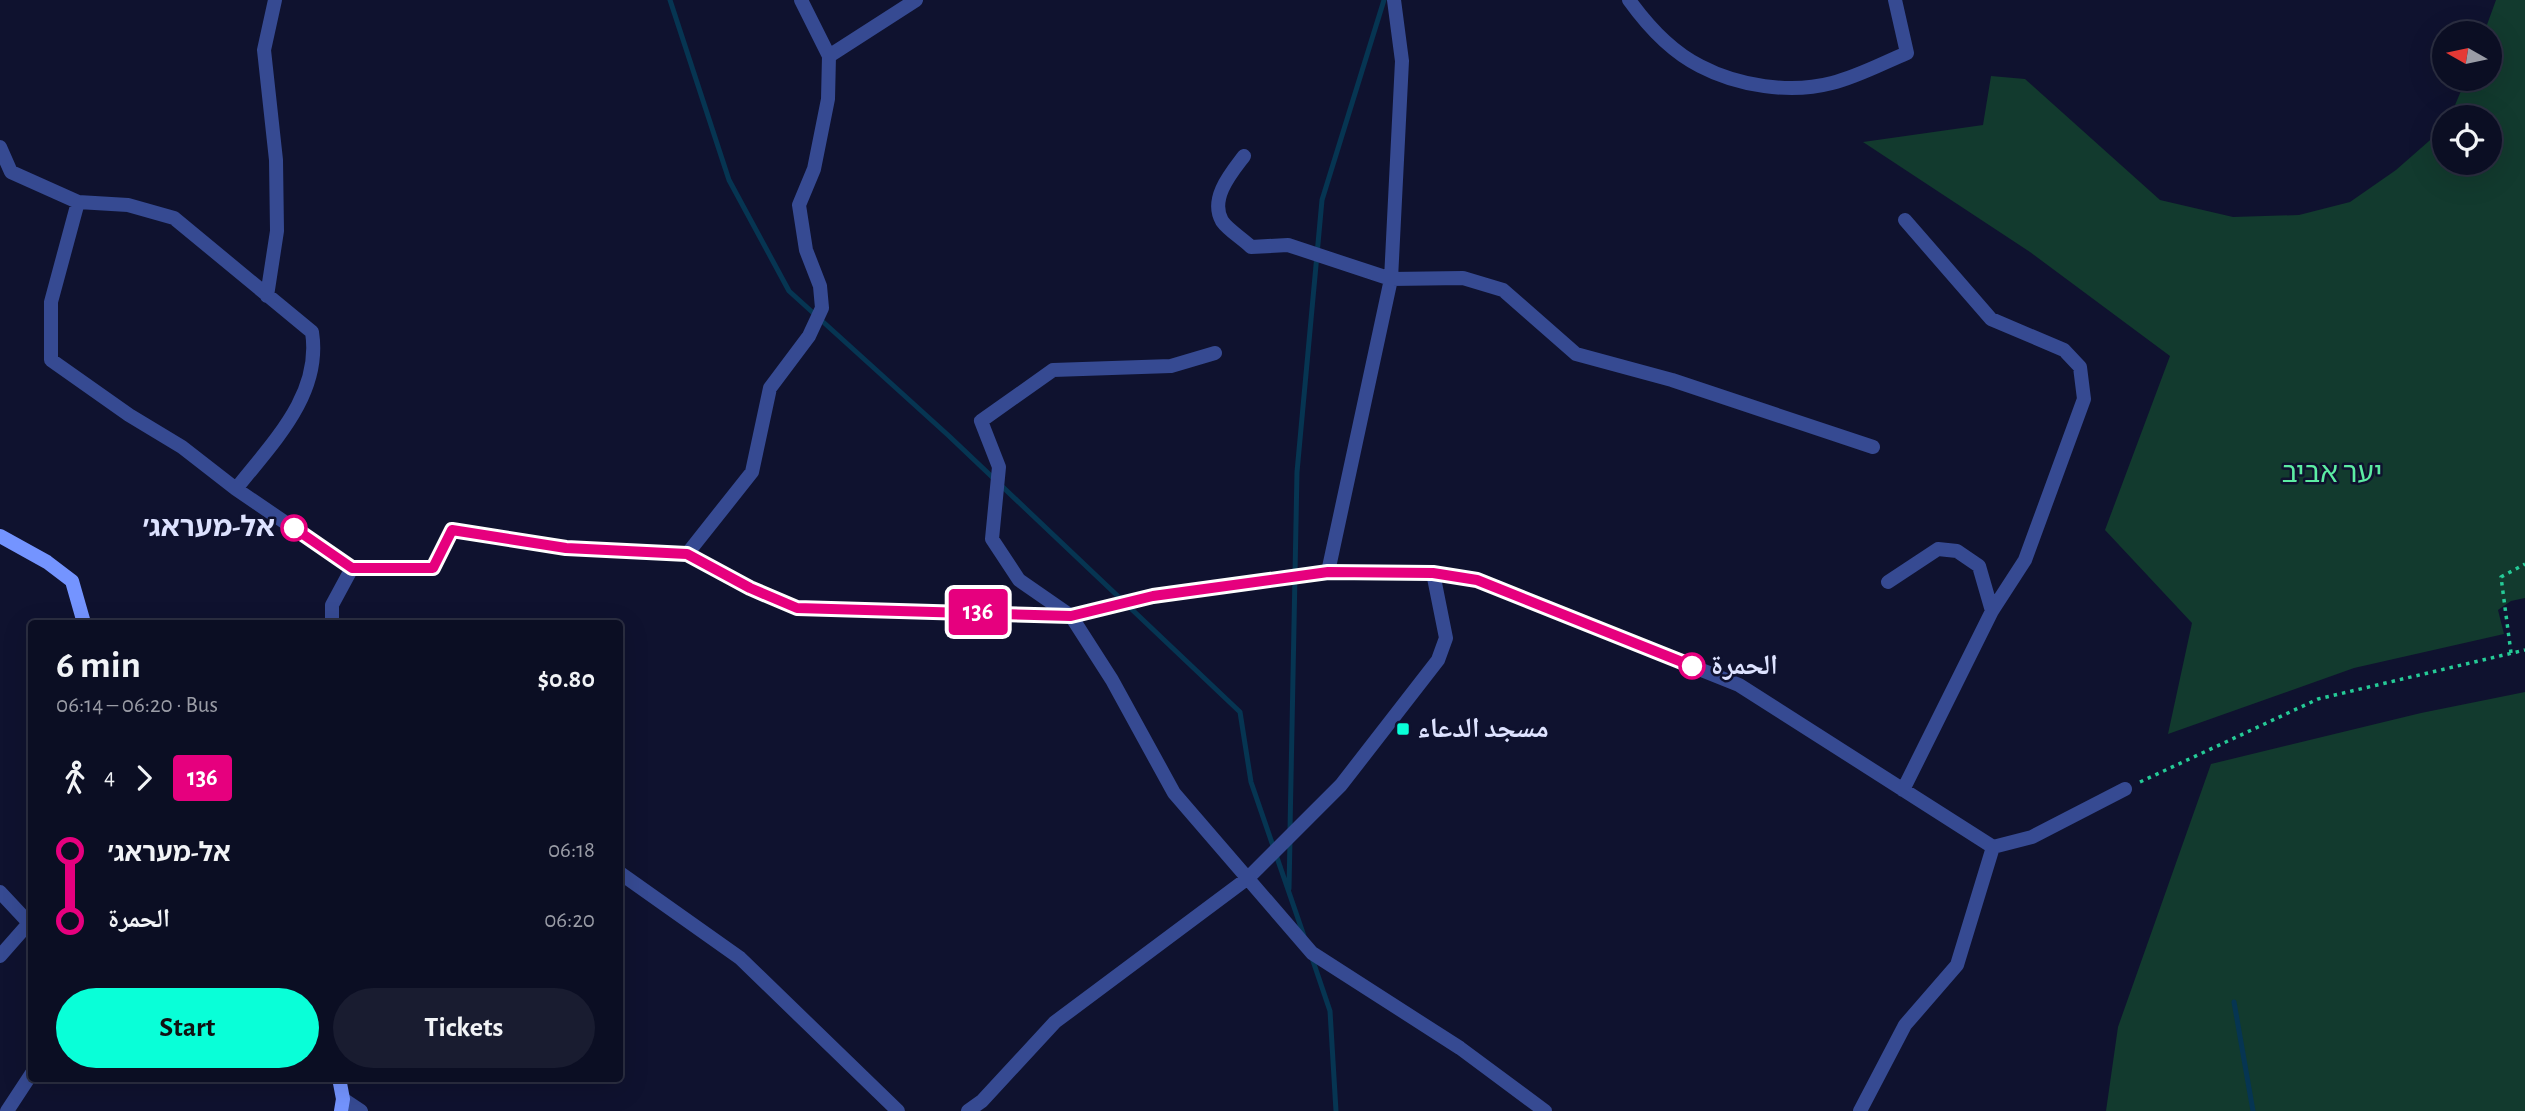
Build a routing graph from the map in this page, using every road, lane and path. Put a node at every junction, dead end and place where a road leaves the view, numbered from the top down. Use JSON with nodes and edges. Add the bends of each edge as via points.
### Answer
{"nodes":[{"id":1,"x":275,"y":0,"type":"edge"},
{"id":2,"x":802,"y":0,"type":"edge"},
{"id":3,"x":916,"y":0,"type":"edge"},
{"id":4,"x":1394,"y":0,"type":"edge"},
{"id":5,"x":1629,"y":0,"type":"edge"},
{"id":6,"x":1895,"y":0,"type":"edge"},
{"id":7,"x":829,"y":56,"type":"junction"},
{"id":8,"x":0,"y":148,"type":"edge"},
{"id":9,"x":1244,"y":156,"type":"dead end"},
{"id":10,"x":78,"y":202,"type":"junction"},
{"id":11,"x":1905,"y":220,"type":"dead end"},
{"id":12,"x":1391,"y":279,"type":"junction"},
{"id":13,"x":267,"y":296,"type":"junction"},
{"id":14,"x":1215,"y":353,"type":"dead end"},
{"id":15,"x":1873,"y":447,"type":"dead end"},
{"id":16,"x":236,"y":489,"type":"junction"},
{"id":17,"x":0,"y":536,"type":"edge"},
{"id":18,"x":687,"y":554,"type":"junction"},
{"id":19,"x":2525,"y":564,"type":"edge"},
{"id":20,"x":352,"y":568,"type":"junction"},
{"id":21,"x":1328,"y":572,"type":"junction"},
{"id":22,"x":1433,"y":573,"type":"junction"},
{"id":23,"x":1888,"y":582,"type":"dead end"},
{"id":24,"x":1992,"y":611,"type":"junction"},
{"id":25,"x":1071,"y":616,"type":"junction"},
{"id":26,"x":83,"y":620,"type":"edge"},
{"id":27,"x":332,"y":620,"type":"edge"},
{"id":28,"x":2525,"y":650,"type":"edge"},
{"id":29,"x":2511,"y":653,"type":"junction"},
{"id":30,"x":2125,"y":789,"type":"joint"},
{"id":31,"x":1903,"y":790,"type":"junction"},
{"id":32,"x":1993,"y":847,"type":"junction"},
{"id":33,"x":623,"y":875,"type":"edge"},
{"id":34,"x":1248,"y":878,"type":"junction"},
{"id":35,"x":0,"y":892,"type":"edge"},
{"id":36,"x":28,"y":922,"type":"edge"},
{"id":37,"x":28,"y":926,"type":"edge"},
{"id":38,"x":0,"y":956,"type":"edge"},
{"id":39,"x":28,"y":1079,"type":"edge"},
{"id":40,"x":339,"y":1082,"type":"edge"},
{"id":41,"x":342,"y":1105,"type":"edge"},
{"id":42,"x":7,"y":1111,"type":"edge"},
{"id":43,"x":361,"y":1111,"type":"edge"},
{"id":44,"x":898,"y":1111,"type":"edge"},
{"id":45,"x":968,"y":1111,"type":"edge"},
{"id":46,"x":1545,"y":1111,"type":"edge"},
{"id":47,"x":1860,"y":1111,"type":"edge"}],
"edges":[{"from":1,"to":13,"type":"street","via":[[264,50],[276,160],[277,231]]},
{"from":2,"to":7,"type":"street"},
{"from":3,"to":7,"type":"street"},
{"from":4,"to":12,"type":"street","via":[[1402,61]]},
{"from":5,"to":6,"type":"street","via":[[1669,45],[1700,66],[1739,81],[1785,88],[1831,83],[1907,53]]},
{"from":7,"to":18,"type":"street","via":[[828,99],[814,169],[799,205],[822,308],[809,336],[770,388],[752,472]]},
{"from":8,"to":10,"type":"street","via":[[10,172]]},
{"from":9,"to":12,"type":"street","via":[[1224,183],[1219,202],[1222,220],[1251,247],[1288,244]]},
{"from":10,"to":13,"type":"street","via":[[128,205],[174,218]]},
{"from":10,"to":16,"type":"street","via":[[51,302],[51,360],[182,447]]},
{"from":11,"to":24,"type":"street","via":[[1991,319],[2064,349],[2080,366],[2084,399],[2025,561]]},
{"from":12,"to":15,"type":"street","via":[[1463,278],[1503,290],[1576,354],[1672,380]]},
{"from":12,"to":21,"type":"street"},
{"from":13,"to":16,"type":"street","via":[[312,332],[315,349],[302,400]]},
{"from":14,"to":25,"type":"street","via":[[1171,366],[1053,370],[981,421],[999,467],[992,539],[1019,580]]},
{"from":16,"to":20,"type":"street"},
{"from":17,"to":26,"type":"street","via":[[72,581]]},
{"from":18,"to":20,"type":"street","via":[[566,548],[452,530],[433,568]]},
{"from":18,"to":25,"type":"street","via":[[797,608]]},
{"from":19,"to":29,"type":"path","via":[[2501,577]]},
{"from":20,"to":27,"type":"street","via":[[332,605]]},
{"from":21,"to":22,"type":"street"},
{"from":21,"to":25,"type":"street","via":[[1153,596]]},
{"from":22,"to":31,"type":"street","via":[[1477,580],[1739,685]]},
{"from":22,"to":34,"type":"street","via":[[1446,638],[1438,660],[1342,785]]},
{"from":23,"to":24,"type":"street","via":[[1938,549],[1957,551],[1979,566]]},
{"from":24,"to":31,"type":"street"},
{"from":25,"to":34,"type":"street","via":[[1174,793]]},
{"from":28,"to":29,"type":"path"},
{"from":29,"to":30,"type":"path","via":[[2318,699]]},
{"from":30,"to":32,"type":"street","via":[[2032,837]]},
{"from":31,"to":32,"type":"street"},
{"from":32,"to":47,"type":"street","via":[[1957,965],[1905,1025]]},
{"from":33,"to":44,"type":"street","via":[[740,958]]},
{"from":34,"to":45,"type":"street","via":[[1055,1022]]},
{"from":34,"to":46,"type":"street","via":[[1312,953],[1460,1048]]},
{"from":35,"to":36,"type":"street"},
{"from":37,"to":38,"type":"street"},
{"from":39,"to":42,"type":"street"},
{"from":40,"to":41,"type":"street"},
{"from":41,"to":43,"type":"street"}]}
